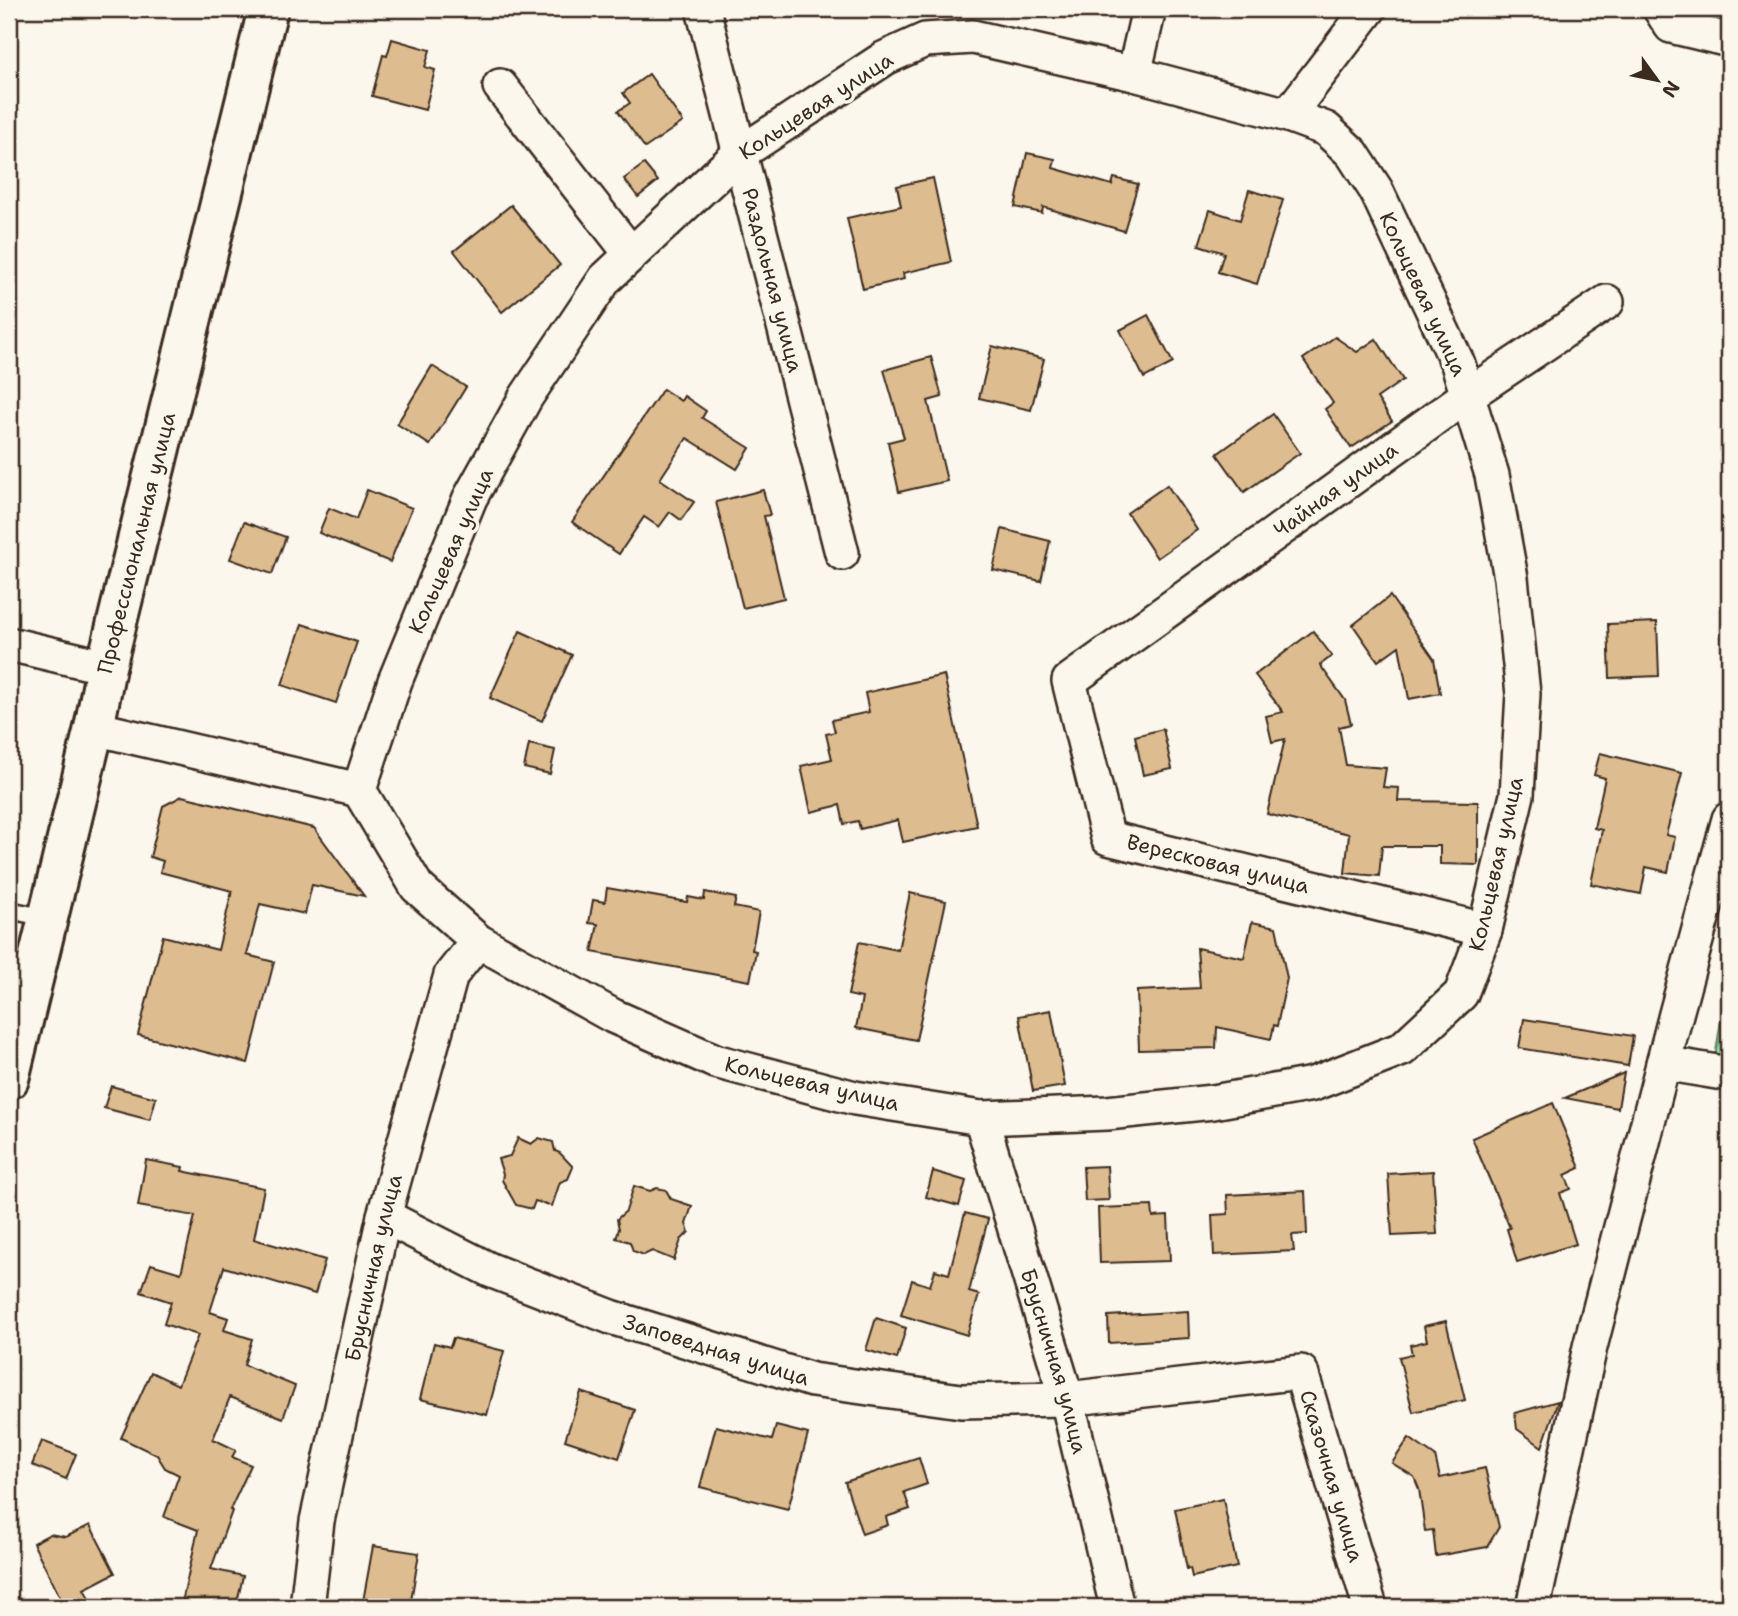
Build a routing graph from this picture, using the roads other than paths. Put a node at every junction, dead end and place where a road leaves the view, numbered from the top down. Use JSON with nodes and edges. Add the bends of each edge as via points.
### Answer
{"nodes":[{"id":1,"x":268,"y":9,"type":"edge"},
{"id":2,"x":703,"y":9,"type":"edge"},
{"id":3,"x":1149,"y":9,"type":"edge"},
{"id":4,"x":1369,"y":9,"type":"edge"},
{"id":5,"x":1660,"y":9,"type":"edge"},
{"id":6,"x":1729,"y":40,"type":"edge"},
{"id":7,"x":1134,"y":75,"type":"junction"},
{"id":8,"x":500,"y":86,"type":"dead end"},
{"id":9,"x":1288,"y":115,"type":"junction"},
{"id":10,"x":739,"y":154,"type":"junction"},
{"id":11,"x":631,"y":254,"type":"junction"},
{"id":12,"x":1607,"y":302,"type":"dead end"},
{"id":13,"x":1468,"y":395,"type":"junction"},
{"id":14,"x":842,"y":554,"type":"dead end"},
{"id":15,"x":9,"y":644,"type":"edge"},
{"id":16,"x":106,"y":667,"type":"junction"},
{"id":17,"x":1069,"y":681,"type":"joint"},
{"id":18,"x":94,"y":728,"type":"junction"},
{"id":19,"x":359,"y":790,"type":"junction"},
{"id":20,"x":1729,"y":819,"type":"edge"},
{"id":21,"x":9,"y":910,"type":"edge"},
{"id":22,"x":47,"y":918,"type":"junction"},
{"id":23,"x":1485,"y":930,"type":"junction"},
{"id":24,"x":478,"y":941,"type":"junction"},
{"id":25,"x":13,"y":1040,"type":"edge"},
{"id":26,"x":1663,"y":1063,"type":"junction"},
{"id":27,"x":1729,"y":1074,"type":"edge"},
{"id":28,"x":9,"y":1079,"type":"edge"},
{"id":29,"x":981,"y":1118,"type":"junction"},
{"id":30,"x":384,"y":1216,"type":"junction"},
{"id":31,"x":1066,"y":1399,"type":"junction"},
{"id":32,"x":307,"y":1607,"type":"edge"},
{"id":33,"x":1117,"y":1607,"type":"edge"},
{"id":34,"x":1370,"y":1607,"type":"edge"},
{"id":35,"x":1533,"y":1607,"type":"edge"}],
"edges":[{"from":1,"to":16,"type":"street","name":"Профессиональная улица"},
{"from":2,"to":10,"type":"street","name":"Раздольная улица"},
{"from":3,"to":7,"type":"street"},
{"from":4,"to":9,"type":"street"},
{"from":5,"to":6,"type":"street","via":[[1671,26]]},
{"from":7,"to":9,"type":"street","name":"Кольцевая улица"},
{"from":7,"to":10,"type":"street","name":"Кольцевая улица","via":[[973,37],[925,40],[885,58]]},
{"from":8,"to":11,"type":"street"},
{"from":9,"to":13,"type":"street","name":"Кольцевая улица","via":[[1326,129],[1352,153],[1370,181]]},
{"from":10,"to":11,"type":"street","name":"Кольцевая улица"},
{"from":10,"to":14,"type":"street","name":"Раздольная улица"},
{"from":11,"to":19,"type":"street","name":"Кольцевая улица","via":[[605,279],[533,386],[470,498],[396,681]]},
{"from":12,"to":13,"type":"street","name":"Чайная улица"},
{"from":13,"to":17,"type":"street","name":"Чайная улица"},
{"from":13,"to":23,"type":"street","name":"Кольцевая улица","via":[[1492,475],[1511,578],[1523,694],[1517,795]]},
{"from":15,"to":16,"type":"street"},
{"from":16,"to":18,"type":"street","name":"Профессиональная улица"},
{"from":17,"to":23,"type":"street","name":"Вересковая улица","via":[[1108,838]]},
{"from":18,"to":19,"type":"street"},
{"from":18,"to":22,"type":"street","name":"Профессиональная улица"},
{"from":19,"to":24,"type":"street","name":"Кольцевая улица","via":[[417,887]]},
{"from":20,"to":26,"type":"street"},
{"from":21,"to":22,"type":"lane"},
{"from":22,"to":25,"type":"street","name":"Профессиональная улица"},
{"from":23,"to":29,"type":"street","name":"Кольцевая улица","via":[[1461,994],[1402,1049],[1313,1084],[1107,1113]]},
{"from":24,"to":29,"type":"street","name":"Кольцевая улица","via":[[613,1016],[715,1060],[855,1098]]},
{"from":24,"to":30,"type":"street","name":"Брусничная улица","via":[[451,975]]},
{"from":25,"to":28,"type":"street","name":"Профессиональная улица"},
{"from":26,"to":27,"type":"street"},
{"from":26,"to":35,"type":"street","via":[[1590,1347]]},
{"from":29,"to":31,"type":"street","name":"Брусничная улица"},
{"from":30,"to":31,"type":"street","name":"Заповедная улица","via":[[490,1270],[599,1312],[812,1380],[961,1401]]},
{"from":30,"to":32,"type":"street","name":"Брусничная улица","via":[[317,1521]]},
{"from":31,"to":33,"type":"street","name":"Брусничная улица"},
{"from":31,"to":34,"type":"street","name":"Сказочная улица","via":[[1301,1372]]}]}
